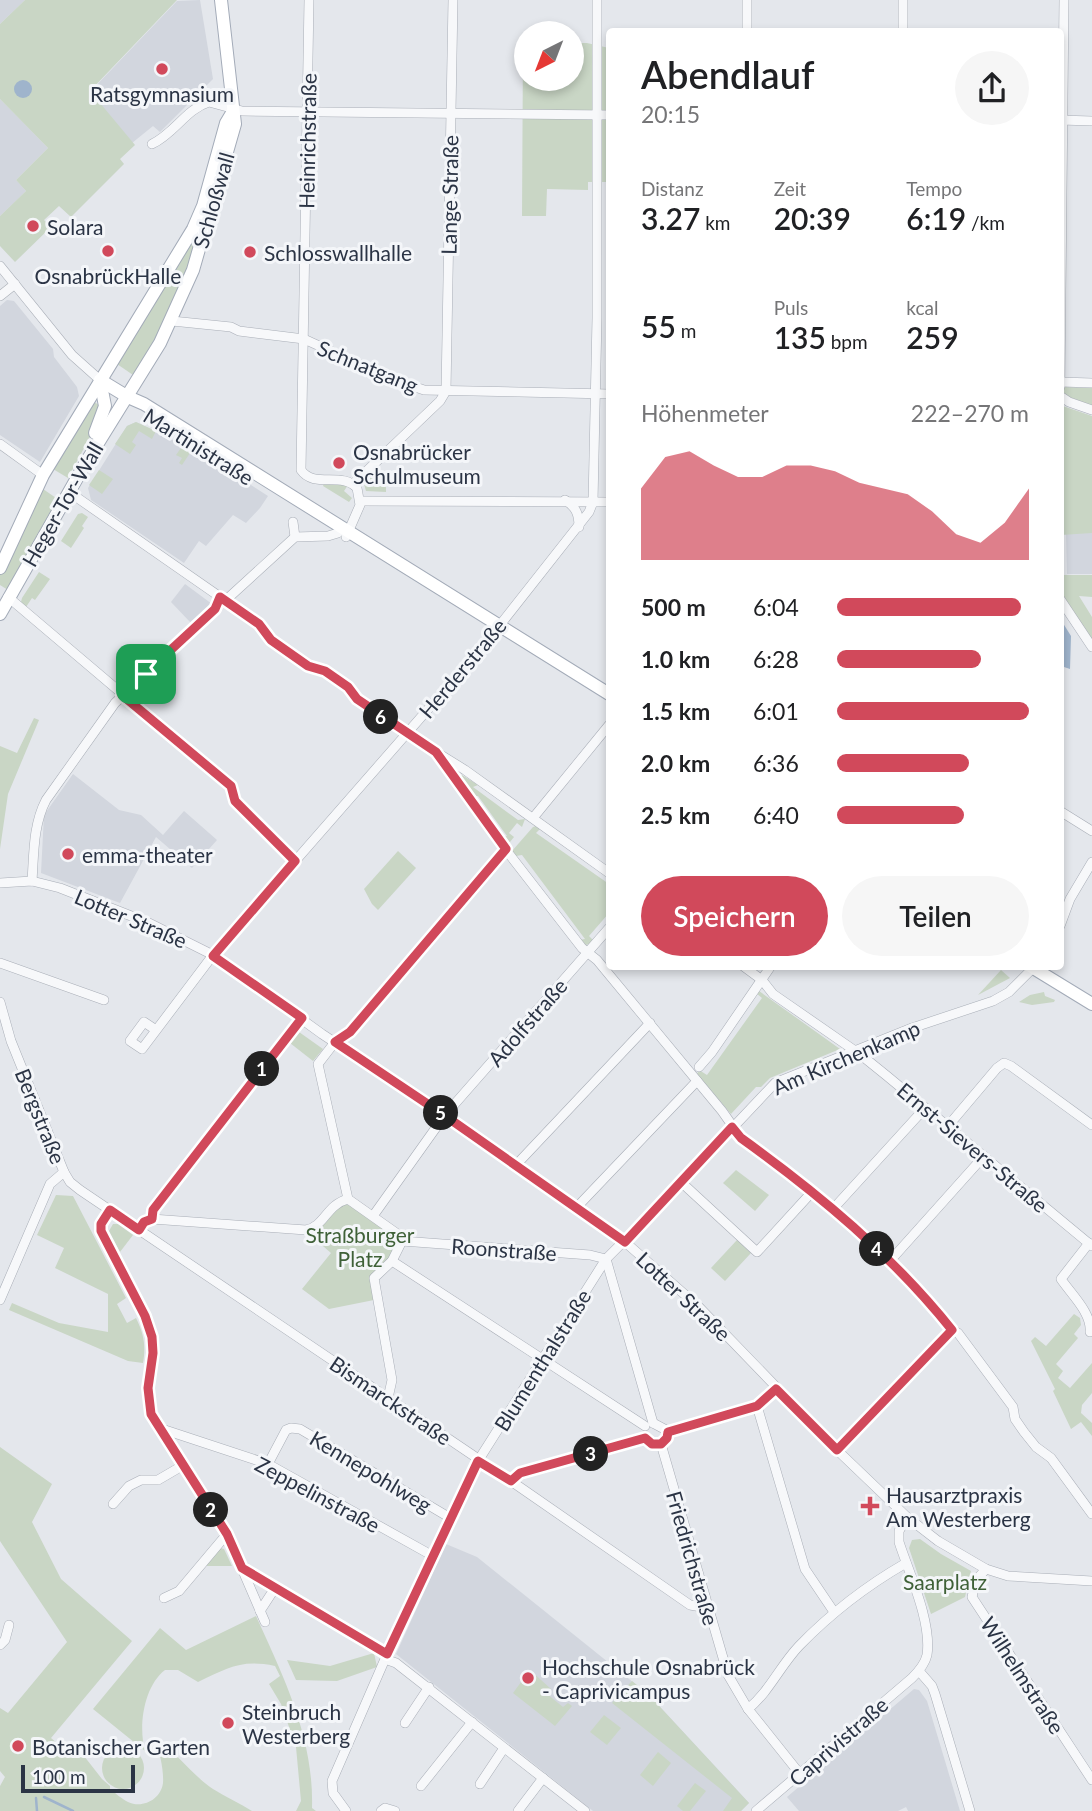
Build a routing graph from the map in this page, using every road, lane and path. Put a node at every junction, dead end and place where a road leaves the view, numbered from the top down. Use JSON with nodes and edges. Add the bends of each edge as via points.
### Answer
{"nodes":[{"id":1,"x":221,"y":0,"type":"edge"},
{"id":2,"x":310,"y":0,"type":"edge"},
{"id":3,"x":453,"y":0,"type":"edge"},
{"id":4,"x":597,"y":0,"type":"edge"},
{"id":5,"x":747,"y":0,"type":"edge"},
{"id":6,"x":903,"y":0,"type":"edge"},
{"id":7,"x":1063,"y":0,"type":"edge"},
{"id":8,"x":747,"y":28,"type":"edge"},
{"id":9,"x":903,"y":28,"type":"edge"},
{"id":10,"x":1063,"y":28,"type":"edge"},
{"id":11,"x":232,"y":110,"type":"junction"},
{"id":12,"x":308,"y":110,"type":"junction"},
{"id":13,"x":451,"y":113,"type":"junction"},
{"id":14,"x":596,"y":115,"type":"junction"},
{"id":15,"x":606,"y":115,"type":"edge"},
{"id":16,"x":1064,"y":120,"type":"edge"},
{"id":17,"x":1092,"y":121,"type":"edge"},
{"id":18,"x":152,"y":144,"type":"dead end"},
{"id":19,"x":0,"y":266,"type":"edge"},
{"id":20,"x":15,"y":284,"type":"junction"},
{"id":21,"x":0,"y":296,"type":"edge"},
{"id":22,"x":172,"y":321,"type":"junction"},
{"id":23,"x":304,"y":339,"type":"junction"},
{"id":24,"x":100,"y":380,"type":"junction"},
{"id":25,"x":1092,"y":383,"type":"edge"},
{"id":26,"x":1064,"y":384,"type":"edge"},
{"id":27,"x":446,"y":391,"type":"junction"},
{"id":28,"x":596,"y":394,"type":"junction"},
{"id":29,"x":606,"y":394,"type":"edge"},
{"id":30,"x":128,"y":397,"type":"junction"},
{"id":31,"x":1064,"y":399,"type":"edge"},
{"id":32,"x":1092,"y":410,"type":"edge"},
{"id":33,"x":0,"y":444,"type":"edge"},
{"id":34,"x":44,"y":475,"type":"junction"},
{"id":35,"x":353,"y":484,"type":"junction"},
{"id":36,"x":71,"y":488,"type":"junction"},
{"id":37,"x":565,"y":500,"type":"junction"},
{"id":38,"x":360,"y":501,"type":"junction"},
{"id":39,"x":593,"y":502,"type":"junction"},
{"id":40,"x":606,"y":502,"type":"edge"},
{"id":41,"x":293,"y":522,"type":"dead end"},
{"id":42,"x":579,"y":527,"type":"junction"},
{"id":43,"x":341,"y":534,"type":"junction"},
{"id":44,"x":295,"y":537,"type":"junction"},
{"id":45,"x":0,"y":568,"type":"edge"},
{"id":46,"x":8,"y":597,"type":"junction"},
{"id":47,"x":223,"y":598,"type":"junction"},
{"id":48,"x":1064,"y":605,"type":"edge"},
{"id":49,"x":0,"y":614,"type":"edge"},
{"id":50,"x":496,"y":628,"type":"junction"},
{"id":51,"x":1092,"y":647,"type":"edge"},
{"id":52,"x":606,"y":692,"type":"edge"},
{"id":53,"x":122,"y":695,"type":"junction"},
{"id":54,"x":606,"y":702,"type":"edge"},
{"id":55,"x":606,"y":729,"type":"edge"},
{"id":56,"x":407,"y":733,"type":"junction"},
{"id":57,"x":436,"y":752,"type":"junction"},
{"id":58,"x":465,"y":770,"type":"junction"},
{"id":59,"x":456,"y":779,"type":"junction"},
{"id":60,"x":1064,"y":814,"type":"edge"},
{"id":61,"x":533,"y":818,"type":"junction"},
{"id":62,"x":1092,"y":831,"type":"edge"},
{"id":63,"x":506,"y":849,"type":"junction"},
{"id":64,"x":295,"y":861,"type":"junction"},
{"id":65,"x":1092,"y":862,"type":"edge"},
{"id":66,"x":606,"y":871,"type":"edge"},
{"id":67,"x":32,"y":881,"type":"junction"},
{"id":68,"x":0,"y":883,"type":"edge"},
{"id":69,"x":1064,"y":915,"type":"edge"},
{"id":70,"x":606,"y":931,"type":"edge"},
{"id":71,"x":588,"y":952,"type":"junction"},
{"id":72,"x":213,"y":956,"type":"junction"},
{"id":73,"x":0,"y":963,"type":"edge"},
{"id":74,"x":748,"y":970,"type":"edge"},
{"id":75,"x":768,"y":970,"type":"edge"},
{"id":76,"x":1029,"y":970,"type":"edge"},
{"id":77,"x":1037,"y":970,"type":"edge"},
{"id":78,"x":762,"y":980,"type":"junction"},
{"id":79,"x":104,"y":1000,"type":"dead end"},
{"id":80,"x":0,"y":1002,"type":"edge"},
{"id":81,"x":1091,"y":1004,"type":"edge"},
{"id":82,"x":302,"y":1018,"type":"junction"},
{"id":83,"x":650,"y":1023,"type":"junction"},
{"id":84,"x":156,"y":1030,"type":"dead end"},
{"id":85,"x":11,"y":1041,"type":"junction"},
{"id":86,"x":335,"y":1042,"type":"junction"},
{"id":87,"x":0,"y":1047,"type":"edge"},
{"id":88,"x":853,"y":1050,"type":"junction"},
{"id":89,"x":699,"y":1067,"type":"dead end"},
{"id":90,"x":697,"y":1081,"type":"junction"},
{"id":91,"x":925,"y":1108,"type":"junction"},
{"id":92,"x":444,"y":1115,"type":"junction"},
{"id":93,"x":1092,"y":1125,"type":"edge"},
{"id":94,"x":948,"y":1126,"type":"junction"},
{"id":95,"x":732,"y":1127,"type":"junction"},
{"id":96,"x":984,"y":1156,"type":"junction"},
{"id":97,"x":516,"y":1165,"type":"junction"},
{"id":98,"x":64,"y":1172,"type":"junction"},
{"id":99,"x":681,"y":1182,"type":"junction"},
{"id":100,"x":812,"y":1192,"type":"junction"},
{"id":101,"x":348,"y":1199,"type":"junction"},
{"id":102,"x":577,"y":1208,"type":"junction"},
{"id":103,"x":833,"y":1209,"type":"junction"},
{"id":104,"x":110,"y":1210,"type":"junction"},
{"id":105,"x":373,"y":1216,"type":"junction"},
{"id":106,"x":152,"y":1219,"type":"junction"},
{"id":107,"x":139,"y":1230,"type":"junction"},
{"id":108,"x":402,"y":1241,"type":"junction"},
{"id":109,"x":625,"y":1242,"type":"junction"},
{"id":110,"x":1091,"y":1245,"type":"edge"},
{"id":111,"x":606,"y":1259,"type":"junction"},
{"id":112,"x":393,"y":1261,"type":"junction"},
{"id":113,"x":890,"y":1261,"type":"junction"},
{"id":114,"x":0,"y":1300,"type":"edge"},
{"id":115,"x":955,"y":1331,"type":"junction"},
{"id":116,"x":1090,"y":1332,"type":"dead end"},
{"id":117,"x":543,"y":1359,"type":"junction"},
{"id":118,"x":776,"y":1389,"type":"junction"},
{"id":119,"x":388,"y":1398,"type":"junction"},
{"id":120,"x":757,"y":1406,"type":"junction"},
{"id":121,"x":649,"y":1425,"type":"junction"},
{"id":122,"x":159,"y":1428,"type":"junction"},
{"id":123,"x":668,"y":1432,"type":"junction"},
{"id":124,"x":645,"y":1438,"type":"junction"},
{"id":125,"x":661,"y":1444,"type":"junction"},
{"id":126,"x":837,"y":1450,"type":"junction"},
{"id":127,"x":478,"y":1461,"type":"junction"},
{"id":128,"x":268,"y":1464,"type":"junction"},
{"id":129,"x":182,"y":1466,"type":"junction"},
{"id":130,"x":511,"y":1481,"type":"junction"},
{"id":131,"x":113,"y":1504,"type":"dead end"},
{"id":132,"x":1092,"y":1514,"type":"edge"},
{"id":133,"x":907,"y":1517,"type":"junction"},
{"id":134,"x":452,"y":1519,"type":"junction"},
{"id":135,"x":227,"y":1534,"type":"junction"},
{"id":136,"x":433,"y":1556,"type":"junction"},
{"id":137,"x":906,"y":1563,"type":"junction"},
{"id":138,"x":242,"y":1568,"type":"junction"},
{"id":139,"x":986,"y":1569,"type":"junction"},
{"id":140,"x":1092,"y":1581,"type":"edge"},
{"id":141,"x":275,"y":1588,"type":"junction"},
{"id":142,"x":164,"y":1598,"type":"dead end"},
{"id":143,"x":707,"y":1608,"type":"junction"},
{"id":144,"x":260,"y":1611,"type":"junction"},
{"id":145,"x":834,"y":1612,"type":"junction"},
{"id":146,"x":265,"y":1622,"type":"dead end"},
{"id":147,"x":9,"y":1625,"type":"dead end"},
{"id":148,"x":0,"y":1645,"type":"edge"},
{"id":149,"x":386,"y":1656,"type":"junction"},
{"id":150,"x":919,"y":1671,"type":"junction"},
{"id":151,"x":429,"y":1688,"type":"junction"},
{"id":152,"x":748,"y":1709,"type":"junction"},
{"id":153,"x":472,"y":1722,"type":"junction"},
{"id":154,"x":405,"y":1723,"type":"dead end"},
{"id":155,"x":504,"y":1748,"type":"junction"},
{"id":156,"x":800,"y":1774,"type":"junction"},
{"id":157,"x":543,"y":1778,"type":"junction"},
{"id":158,"x":1092,"y":1780,"type":"edge"},
{"id":159,"x":480,"y":1784,"type":"dead end"},
{"id":160,"x":421,"y":1786,"type":"dead end"},
{"id":161,"x":580,"y":1810,"type":"edge"},
{"id":162,"x":346,"y":1811,"type":"edge"},
{"id":163,"x":381,"y":1811,"type":"edge"},
{"id":164,"x":395,"y":1811,"type":"edge"},
{"id":165,"x":518,"y":1811,"type":"edge"},
{"id":166,"x":757,"y":1811,"type":"edge"},
{"id":167,"x":970,"y":1811,"type":"edge"}],
"edges":[{"from":1,"to":11,"type":"main road","name":"Schloßwall"},
{"from":2,"to":12,"type":"street","name":"Heinrichstraße"},
{"from":3,"to":13,"type":"street","name":"Lange Straße"},
{"from":4,"to":14,"type":"street"},
{"from":5,"to":8,"type":"street"},
{"from":6,"to":9,"type":"street"},
{"from":7,"to":10,"type":"street"},
{"from":11,"to":12,"type":"street"},
{"from":11,"to":18,"type":"street","via":[[213,102],[203,104]]},
{"from":11,"to":22,"type":"main road","name":"Schloßwall","via":[[235,124],[193,270]]},
{"from":11,"to":24,"type":"main road","name":"Schloßwall","via":[[192,229]]},
{"from":12,"to":13,"type":"street"},
{"from":12,"to":23,"type":"street","name":"Heinrichstraße"},
{"from":13,"to":14,"type":"street"},
{"from":13,"to":27,"type":"street","name":"Lange Straße"},
{"from":14,"to":15,"type":"street"},
{"from":14,"to":28,"type":"street"},
{"from":16,"to":17,"type":"street"},
{"from":19,"to":20,"type":"street"},
{"from":20,"to":21,"type":"street"},
{"from":20,"to":24,"type":"street","via":[[72,355]]},
{"from":22,"to":23,"type":"street","name":"Schnatgang"},
{"from":22,"to":30,"type":"main road","name":"Schloßwall"},
{"from":23,"to":27,"type":"street","name":"Schnatgang","via":[[392,379],[424,390]]},
{"from":23,"to":35,"type":"street","name":"Heinrichstraße","via":[[301,470],[307,477]]},
{"from":24,"to":30,"type":"main road","name":"Martinistraße"},
{"from":24,"to":34,"type":"main road","name":"Heger-Tor-Wall"},
{"from":24,"to":36,"type":"main road","via":[[104,414],[79,460]]},
{"from":25,"to":26,"type":"street"},
{"from":27,"to":28,"type":"street","name":"Schnatgang"},
{"from":27,"to":35,"type":"street"},
{"from":28,"to":29,"type":"street","name":"Schnatgang"},
{"from":28,"to":39,"type":"street"},
{"from":30,"to":36,"type":"main road","name":"Heger-Tor-Wall"},
{"from":30,"to":43,"type":"main road","name":"Martinistraße","via":[[140,410]]},
{"from":31,"to":32,"type":"street"},
{"from":33,"to":34,"type":"street"},
{"from":34,"to":45,"type":"main road","name":"Heger-Tor-Wall"},
{"from":35,"to":38,"type":"street"},
{"from":36,"to":46,"type":"main road","name":"Heger-Tor-Wall"},
{"from":36,"to":47,"type":"street"},
{"from":37,"to":38,"type":"street"},
{"from":37,"to":39,"type":"street"},
{"from":37,"to":42,"type":"street","via":[[579,516]]},
{"from":38,"to":43,"type":"street"},
{"from":39,"to":40,"type":"street"},
{"from":39,"to":42,"type":"street","name":"Herderstraße"},
{"from":41,"to":44,"type":"street"},
{"from":42,"to":50,"type":"street","name":"Herderstraße"},
{"from":43,"to":44,"type":"street"},
{"from":43,"to":50,"type":"main road","name":"Martinistraße"},
{"from":44,"to":47,"type":"street"},
{"from":46,"to":49,"type":"main road","name":"Heger-Tor-Wall"},
{"from":46,"to":53,"type":"street"},
{"from":47,"to":53,"type":"street"},
{"from":47,"to":56,"type":"street","via":[[259,624],[271,640],[308,666],[325,671]]},
{"from":48,"to":51,"type":"street"},
{"from":50,"to":52,"type":"main road","name":"Martinistraße"},
{"from":50,"to":54,"type":"main road","name":"Martinistraße"},
{"from":50,"to":56,"type":"street","name":"Herderstraße"},
{"from":53,"to":64,"type":"street","via":[[231,786],[235,801]]},
{"from":53,"to":67,"type":"street","via":[[40,813]]},
{"from":55,"to":61,"type":"street"},
{"from":56,"to":57,"type":"street"},
{"from":56,"to":64,"type":"street","name":"Herderstraße"},
{"from":57,"to":58,"type":"street"},
{"from":57,"to":59,"type":"street"},
{"from":58,"to":59,"type":"street"},
{"from":58,"to":61,"type":"street"},
{"from":59,"to":63,"type":"street"},
{"from":60,"to":62,"type":"street"},
{"from":61,"to":66,"type":"street"},
{"from":63,"to":71,"type":"street"},
{"from":63,"to":86,"type":"street","via":[[350,1032]]},
{"from":64,"to":72,"type":"street","name":"Herderstraße"},
{"from":65,"to":69,"type":"street"},
{"from":67,"to":68,"type":"street","name":"Lotter Straße"},
{"from":67,"to":72,"type":"street","name":"Lotter Straße","via":[[106,905]]},
{"from":70,"to":71,"type":"street","name":"Adolfstraße"},
{"from":71,"to":83,"type":"street"},
{"from":71,"to":92,"type":"street","name":"Adolfstraße"},
{"from":72,"to":82,"type":"street","name":"Lotter Straße"},
{"from":72,"to":84,"type":"street","name":"Herderstraße"},
{"from":73,"to":79,"type":"street"},
{"from":74,"to":78,"type":"street","name":"Ernst-Sievers-Straße"},
{"from":75,"to":78,"type":"street"},
{"from":76,"to":88,"type":"street","name":"Am Kirchenkamp","via":[[1009,992],[993,1001]]},
{"from":77,"to":81,"type":"main road"},
{"from":78,"to":88,"type":"street","name":"Ernst-Sievers-Straße","via":[[773,994]]},
{"from":78,"to":89,"type":"street"},
{"from":80,"to":85,"type":"street","name":"Bergstraße"},
{"from":82,"to":86,"type":"street","name":"Lotter Straße"},
{"from":82,"to":106,"type":"street","via":[[153,1210]]},
{"from":83,"to":90,"type":"street"},
{"from":83,"to":97,"type":"street"},
{"from":85,"to":87,"type":"street"},
{"from":85,"to":98,"type":"street","name":"Bergstraße"},
{"from":86,"to":92,"type":"street","name":"Lotter Straße"},
{"from":86,"to":101,"type":"street","via":[[318,1064]]},
{"from":88,"to":91,"type":"street","name":"Ernst-Sievers-Straße"},
{"from":88,"to":95,"type":"street","name":"Am Kirchenkamp","via":[[775,1083]]},
{"from":90,"to":95,"type":"street"},
{"from":90,"to":102,"type":"street"},
{"from":91,"to":94,"type":"street","name":"Ernst-Sievers-Straße"},
{"from":91,"to":103,"type":"street"},
{"from":92,"to":97,"type":"street","name":"Lotter Straße"},
{"from":92,"to":105,"type":"street","name":"Adolfstraße"},
{"from":93,"to":94,"type":"street","via":[[1004,1063]]},
{"from":94,"to":96,"type":"street","name":"Ernst-Sievers-Straße"},
{"from":95,"to":99,"type":"street","name":"Am Kirchenkamp"},
{"from":95,"to":100,"type":"street"},
{"from":96,"to":110,"type":"street","name":"Ernst-Sievers-Straße"},
{"from":96,"to":113,"type":"street"},
{"from":97,"to":102,"type":"street","name":"Lotter Straße"},
{"from":98,"to":104,"type":"street","name":"Bismarckstraße","via":[[80,1191]]},
{"from":98,"to":114,"type":"street","name":"Bergstraße","via":[[50,1184]]},
{"from":99,"to":100,"type":"street","via":[[757,1252]]},
{"from":99,"to":109,"type":"street","name":"Am Kirchenkamp"},
{"from":100,"to":103,"type":"street"},
{"from":101,"to":105,"type":"street"},
{"from":101,"to":106,"type":"street","via":[[337,1202],[306,1230]]},
{"from":102,"to":109,"type":"street","name":"Lotter Straße"},
{"from":103,"to":113,"type":"street"},
{"from":104,"to":107,"type":"street","name":"Bismarckstraße"},
{"from":104,"to":122,"type":"street","via":[[101,1231],[152,1337],[148,1388],[151,1414]]},
{"from":105,"to":108,"type":"street"},
{"from":106,"to":107,"type":"street"},
{"from":107,"to":119,"type":"street","name":"Bismarckstraße"},
{"from":108,"to":111,"type":"street","name":"Roonstraße"},
{"from":108,"to":112,"type":"street"},
{"from":109,"to":111,"type":"street","name":"Blumenthalstraße"},
{"from":109,"to":118,"type":"street","name":"Lotter Straße","via":[[699,1307]]},
{"from":110,"to":116,"type":"street","via":[[1061,1279],[1084,1308],[1092,1325]]},
{"from":111,"to":117,"type":"street","name":"Blumenthalstraße"},
{"from":111,"to":121,"type":"street"},
{"from":112,"to":117,"type":"street"},
{"from":112,"to":119,"type":"street","via":[[374,1278],[392,1380]]},
{"from":113,"to":115,"type":"street"},
{"from":115,"to":126,"type":"street","via":[[933,1348]]},
{"from":115,"to":132,"type":"street","via":[[1013,1407],[1015,1419],[1030,1440],[1051,1458]]},
{"from":117,"to":121,"type":"street"},
{"from":117,"to":127,"type":"street","name":"Blumenthalstraße"},
{"from":118,"to":120,"type":"street"},
{"from":118,"to":126,"type":"street","name":"Lotter Straße"},
{"from":119,"to":127,"type":"street","name":"Bismarckstraße"},
{"from":120,"to":123,"type":"street"},
{"from":120,"to":145,"type":"street","via":[[805,1569]]},
{"from":121,"to":123,"type":"street"},
{"from":121,"to":124,"type":"street"},
{"from":122,"to":128,"type":"street","name":"Zeppelinstraße"},
{"from":122,"to":129,"type":"street"},
{"from":123,"to":125,"type":"street"},
{"from":124,"to":125,"type":"street"},
{"from":124,"to":130,"type":"street","via":[[520,1473]]},
{"from":125,"to":143,"type":"street","name":"Friedrichstraße"},
{"from":126,"to":133,"type":"street","name":"Lotter Straße"},
{"from":127,"to":130,"type":"street","name":"Bismarckstraße"},
{"from":127,"to":134,"type":"street","name":"Blumenthalstraße"},
{"from":128,"to":134,"type":"street","name":"Kennepohlweg","via":[[286,1430],[300,1429]]},
{"from":128,"to":136,"type":"street","name":"Zeppelinstraße"},
{"from":129,"to":131,"type":"street","via":[[158,1480],[141,1480],[130,1486]]},
{"from":129,"to":135,"type":"street"},
{"from":130,"to":143,"type":"street","name":"Bismarckstraße","via":[[690,1605]]},
{"from":133,"to":137,"type":"street","via":[[899,1531]]},
{"from":133,"to":139,"type":"street","name":"Lotter Straße"},
{"from":134,"to":136,"type":"street","name":"Blumenthalstraße"},
{"from":135,"to":138,"type":"street"},
{"from":135,"to":142,"type":"street","via":[[179,1591]]},
{"from":136,"to":149,"type":"street","name":"Blumenthalstraße"},
{"from":137,"to":145,"type":"street"},
{"from":137,"to":150,"type":"street","via":[[925,1624],[928,1653]]},
{"from":138,"to":141,"type":"street"},
{"from":138,"to":144,"type":"street"},
{"from":139,"to":140,"type":"street","name":"Lotter Straße","via":[[1022,1578]]},
{"from":139,"to":158,"type":"street","name":"Wilhelmstraße","via":[[976,1580],[972,1597]]},
{"from":141,"to":144,"type":"street"},
{"from":141,"to":149,"type":"street"},
{"from":143,"to":152,"type":"street","name":"Friedrichstraße","via":[[728,1675]]},
{"from":144,"to":146,"type":"street"},
{"from":145,"to":152,"type":"street","via":[[798,1647]]},
{"from":147,"to":148,"type":"street"},
{"from":149,"to":151,"type":"street"},
{"from":149,"to":162,"type":"street","name":"Blumenthalstraße","via":[[332,1781],[332,1790]]},
{"from":150,"to":156,"type":"street","name":"Caprivistraße"},
{"from":150,"to":167,"type":"street","via":[[935,1694]]},
{"from":151,"to":153,"type":"street"},
{"from":151,"to":154,"type":"street"},
{"from":152,"to":156,"type":"street","name":"Friedrichstraße"},
{"from":153,"to":155,"type":"street"},
{"from":153,"to":160,"type":"street"},
{"from":155,"to":157,"type":"street"},
{"from":155,"to":159,"type":"street"},
{"from":156,"to":166,"type":"street","name":"Caprivistraße"},
{"from":157,"to":161,"type":"street"},
{"from":157,"to":165,"type":"street"},
{"from":163,"to":164,"type":"street"}]}
